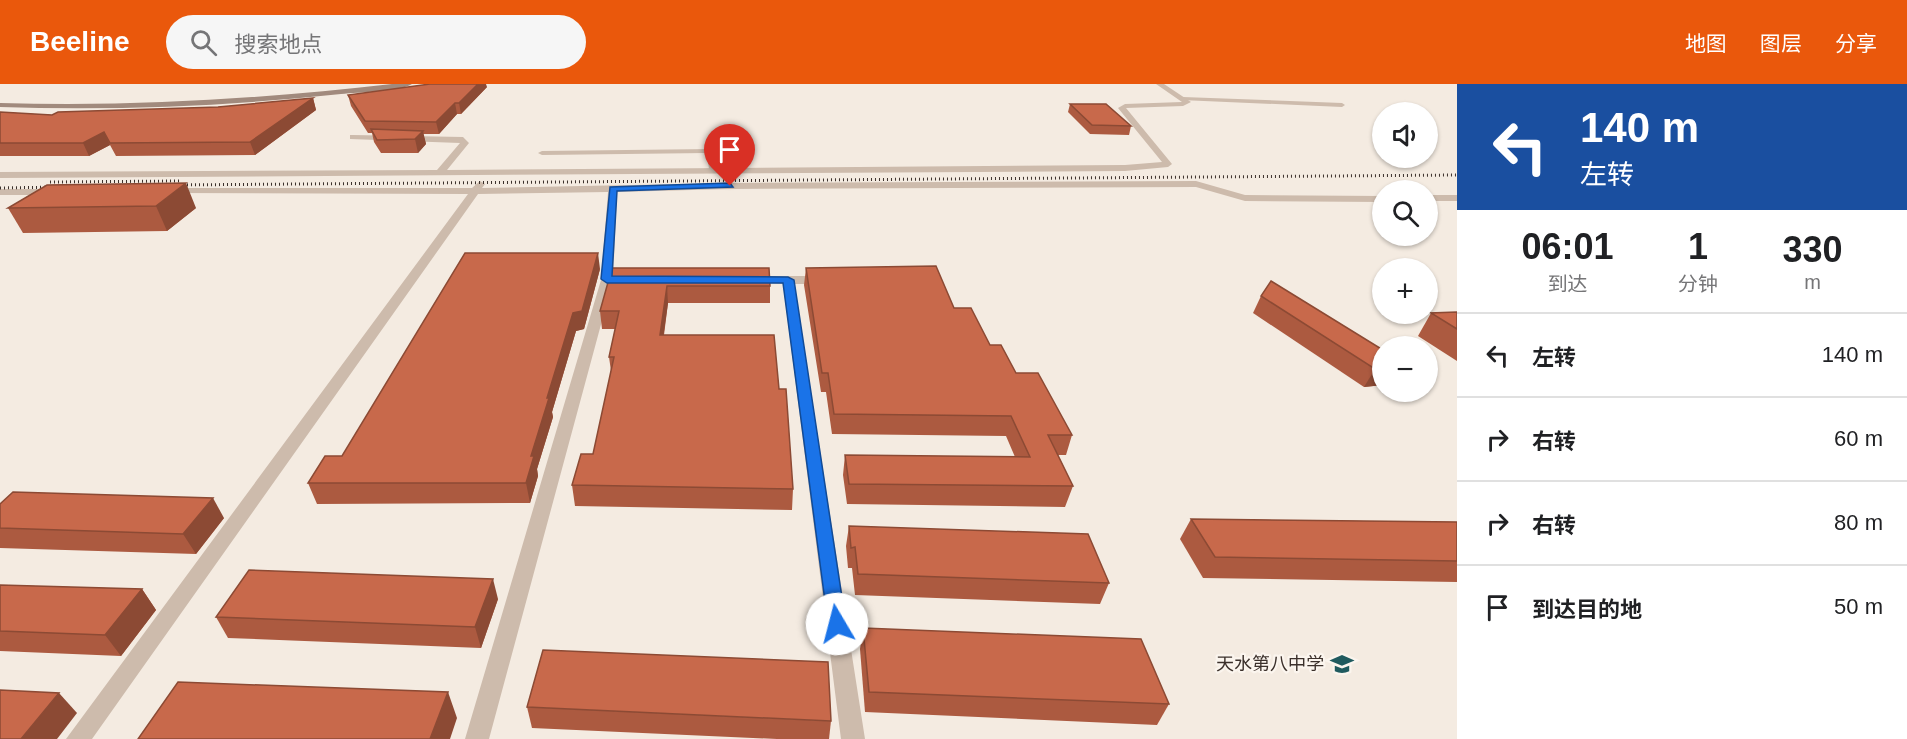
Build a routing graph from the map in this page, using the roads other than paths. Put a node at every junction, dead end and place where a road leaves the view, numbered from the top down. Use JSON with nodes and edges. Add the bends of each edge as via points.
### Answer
{"nodes":[{"id":1,"x":409,"y":84,"type":"edge"},
{"id":2,"x":1159,"y":84,"type":"edge"},
{"id":3,"x":1183,"y":99,"type":"junction"},
{"id":4,"x":0,"y":105,"type":"edge"},
{"id":5,"x":1342,"y":105,"type":"dead end"},
{"id":6,"x":353,"y":137,"type":"dead end"},
{"id":7,"x":542,"y":153,"type":"dead end"},
{"id":8,"x":713,"y":169,"type":"junction"},
{"id":9,"x":440,"y":172,"type":"junction"},
{"id":10,"x":488,"y":172,"type":"junction"},
{"id":11,"x":0,"y":175,"type":"edge"},
{"id":12,"x":613,"y":188,"type":"junction"},
{"id":13,"x":477,"y":189,"type":"junction"},
{"id":14,"x":154,"y":190,"type":"edge"},
{"id":15,"x":71,"y":191,"type":"edge"},
{"id":16,"x":0,"y":192,"type":"edge"},
{"id":17,"x":1438,"y":198,"type":"edge"},
{"id":18,"x":1457,"y":198,"type":"edge"},
{"id":19,"x":1372,"y":199,"type":"edge"},
{"id":20,"x":743,"y":280,"type":"edge"},
{"id":21,"x":788,"y":280,"type":"junction"},
{"id":22,"x":834,"y":280,"type":"edge"},
{"id":23,"x":78,"y":739,"type":"edge"},
{"id":24,"x":477,"y":739,"type":"edge"},
{"id":25,"x":854,"y":739,"type":"edge"}],
"edges":[{"from":1,"to":4,"type":"main road","via":[[176,105]]},
{"from":2,"to":3,"type":"street"},
{"from":3,"to":5,"type":"lane"},
{"from":3,"to":8,"type":"street","via":[[1187,102],[1122,108],[1168,164],[1125,168]]},
{"from":6,"to":9,"type":"street","via":[[460,139],[465,143]]},
{"from":7,"to":8,"type":"lane","via":[[711,151]]},
{"from":8,"to":10,"type":"street"},
{"from":9,"to":10,"type":"street"},
{"from":9,"to":11,"type":"street"},
{"from":10,"to":13,"type":"street"},
{"from":12,"to":13,"type":"street"},
{"from":12,"to":19,"type":"street","via":[[1197,184],[1245,198]]},
{"from":12,"to":24,"type":"street","via":[[612,280]]},
{"from":13,"to":14,"type":"street"},
{"from":13,"to":23,"type":"street"},
{"from":15,"to":16,"type":"street"},
{"from":17,"to":18,"type":"street"},
{"from":20,"to":21,"type":"street"},
{"from":21,"to":22,"type":"street"},
{"from":21,"to":25,"type":"street"}]}
